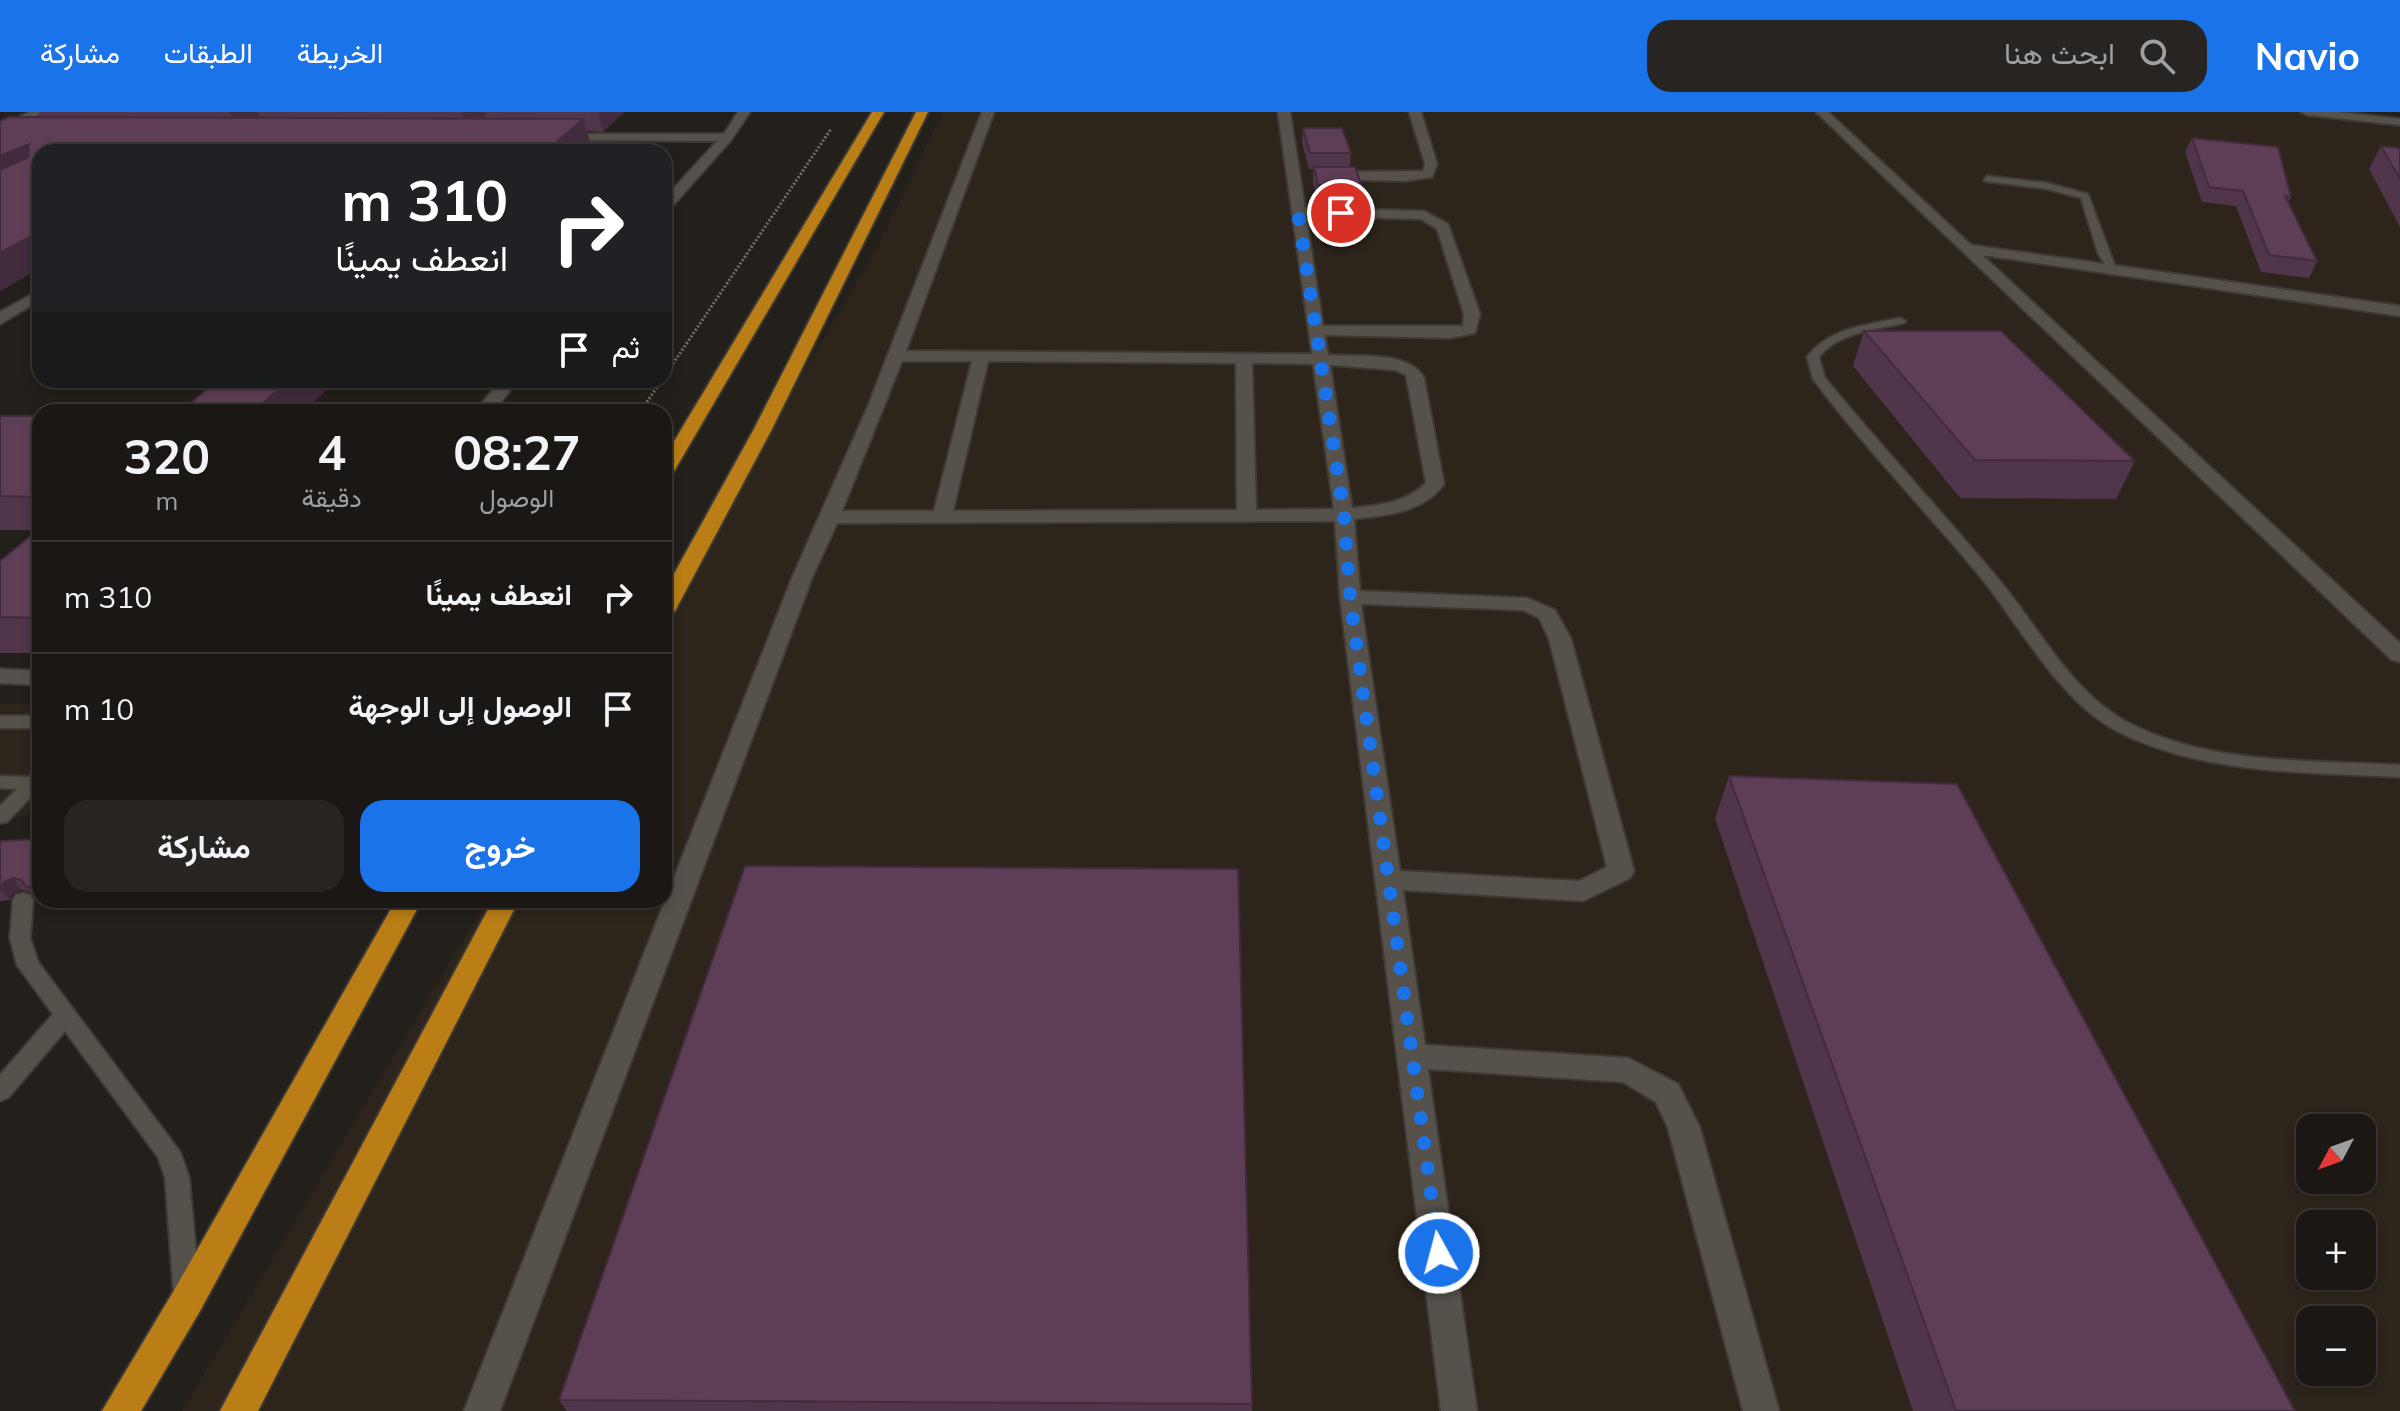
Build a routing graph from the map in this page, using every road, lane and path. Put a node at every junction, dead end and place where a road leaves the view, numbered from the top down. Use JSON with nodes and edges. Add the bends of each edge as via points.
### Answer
{"nodes":[{"id":1,"x":10,"y":112,"type":"edge"},
{"id":2,"x":39,"y":112,"type":"edge"},
{"id":3,"x":744,"y":112,"type":"edge"},
{"id":4,"x":878,"y":112,"type":"edge"},
{"id":5,"x":922,"y":112,"type":"edge"},
{"id":6,"x":988,"y":112,"type":"edge"},
{"id":7,"x":1284,"y":112,"type":"edge"},
{"id":8,"x":1415,"y":112,"type":"edge"},
{"id":9,"x":1822,"y":112,"type":"edge"},
{"id":10,"x":2307,"y":112,"type":"edge"},
{"id":11,"x":0,"y":117,"type":"edge"},
{"id":12,"x":2400,"y":122,"type":"edge"},
{"id":13,"x":834,"y":125,"type":"dead end"},
{"id":14,"x":0,"y":133,"type":"edge"},
{"id":15,"x":15,"y":135,"type":"edge"},
{"id":16,"x":727,"y":138,"type":"junction"},
{"id":17,"x":575,"y":144,"type":"edge"},
{"id":18,"x":672,"y":148,"type":"edge"},
{"id":19,"x":716,"y":150,"type":"junction"},
{"id":20,"x":1306,"y":176,"type":"junction"},
{"id":21,"x":1987,"y":179,"type":"dead end"},
{"id":22,"x":672,"y":198,"type":"edge"},
{"id":23,"x":1298,"y":212,"type":"junction"},
{"id":24,"x":1964,"y":248,"type":"junction"},
{"id":25,"x":2113,"y":270,"type":"junction"},
{"id":26,"x":32,"y":299,"type":"edge"},
{"id":27,"x":2400,"y":311,"type":"edge"},
{"id":28,"x":0,"y":319,"type":"edge"},
{"id":29,"x":1900,"y":321,"type":"dead end"},
{"id":30,"x":1315,"y":330,"type":"junction"},
{"id":31,"x":896,"y":356,"type":"junction"},
{"id":32,"x":981,"y":358,"type":"junction"},
{"id":33,"x":1244,"y":359,"type":"junction"},
{"id":34,"x":1319,"y":359,"type":"junction"},
{"id":35,"x":672,"y":365,"type":"edge"},
{"id":36,"x":504,"y":388,"type":"edge"},
{"id":37,"x":490,"y":404,"type":"edge"},
{"id":38,"x":672,"y":460,"type":"edge"},
{"id":39,"x":943,"y":514,"type":"junction"},
{"id":40,"x":1247,"y":514,"type":"junction"},
{"id":41,"x":1344,"y":515,"type":"junction"},
{"id":42,"x":831,"y":517,"type":"junction"},
{"id":43,"x":672,"y":596,"type":"edge"},
{"id":44,"x":1350,"y":597,"type":"junction"},
{"id":45,"x":2400,"y":655,"type":"edge"},
{"id":46,"x":0,"y":676,"type":"edge"},
{"id":47,"x":32,"y":678,"type":"edge"},
{"id":48,"x":0,"y":722,"type":"edge"},
{"id":49,"x":32,"y":722,"type":"edge"},
{"id":50,"x":2400,"y":771,"type":"edge"},
{"id":51,"x":32,"y":780,"type":"edge"},
{"id":52,"x":0,"y":782,"type":"edge"},
{"id":53,"x":32,"y":785,"type":"edge"},
{"id":54,"x":0,"y":817,"type":"edge"},
{"id":55,"x":1388,"y":880,"type":"junction"},
{"id":56,"x":23,"y":900,"type":"edge"},
{"id":57,"x":405,"y":908,"type":"edge"},
{"id":58,"x":502,"y":908,"type":"edge"},
{"id":59,"x":65,"y":1015,"type":"junction"},
{"id":60,"x":1412,"y":1056,"type":"junction"},
{"id":61,"x":0,"y":1091,"type":"edge"},
{"id":62,"x":188,"y":1299,"type":"junction"},
{"id":63,"x":120,"y":1411,"type":"edge"},
{"id":64,"x":238,"y":1411,"type":"edge"},
{"id":65,"x":482,"y":1411,"type":"edge"},
{"id":66,"x":1459,"y":1411,"type":"edge"},
{"id":67,"x":1761,"y":1411,"type":"edge"}],
"edges":[{"from":1,"to":11,"type":"street"},
{"from":2,"to":14,"type":"street"},
{"from":3,"to":16,"type":"street"},
{"from":4,"to":38,"type":"highway"},
{"from":5,"to":43,"type":"highway","via":[[763,429]]},
{"from":6,"to":31,"type":"street"},
{"from":7,"to":20,"type":"street"},
{"from":8,"to":20,"type":"street","via":[[1431,164],[1428,174]]},
{"from":9,"to":24,"type":"street"},
{"from":10,"to":12,"type":"street"},
{"from":13,"to":35,"type":"path"},
{"from":14,"to":15,"type":"street"},
{"from":16,"to":17,"type":"street","via":[[552,143]]},
{"from":16,"to":19,"type":"street"},
{"from":18,"to":19,"type":"street"},
{"from":19,"to":22,"type":"street"},
{"from":20,"to":23,"type":"street"},
{"from":21,"to":25,"type":"lane","via":[[2085,196]]},
{"from":23,"to":30,"type":"street"},
{"from":23,"to":30,"type":"street","via":[[1424,215],[1437,221],[1472,314],[1470,330],[1450,333]]},
{"from":24,"to":25,"type":"street"},
{"from":24,"to":45,"type":"street"},
{"from":25,"to":27,"type":"street"},
{"from":26,"to":28,"type":"street"},
{"from":29,"to":50,"type":"lane","via":[[1820,344],[1813,357],[1819,379],[2005,596],[2076,692],[2122,728],[2219,759]]},
{"from":30,"to":34,"type":"street"},
{"from":31,"to":32,"type":"street"},
{"from":31,"to":42,"type":"street"},
{"from":32,"to":33,"type":"street"},
{"from":32,"to":39,"type":"street"},
{"from":33,"to":34,"type":"street"},
{"from":33,"to":40,"type":"street"},
{"from":34,"to":41,"type":"street"},
{"from":34,"to":41,"type":"street","via":[[1398,365],[1413,372],[1435,484],[1410,504]]},
{"from":36,"to":37,"type":"street"},
{"from":39,"to":40,"type":"street"},
{"from":39,"to":42,"type":"street"},
{"from":40,"to":41,"type":"street"},
{"from":41,"to":44,"type":"street"},
{"from":42,"to":65,"type":"street","via":[[802,578]]},
{"from":44,"to":55,"type":"street"},
{"from":44,"to":55,"type":"street","via":[[1527,604],[1548,614],[1564,654],[1621,871],[1583,891]]},
{"from":46,"to":47,"type":"street"},
{"from":48,"to":49,"type":"lane"},
{"from":51,"to":52,"type":"lane"},
{"from":53,"to":54,"type":"lane"},
{"from":55,"to":60,"type":"street"},
{"from":56,"to":59,"type":"lane","via":[[20,938],[28,965]]},
{"from":57,"to":62,"type":"highway"},
{"from":58,"to":64,"type":"highway"},
{"from":59,"to":61,"type":"lane"},
{"from":59,"to":62,"type":"lane","via":[[168,1152],[177,1177]]},
{"from":60,"to":66,"type":"street"},
{"from":60,"to":67,"type":"street","via":[[1628,1070],[1667,1093],[1684,1128]]},
{"from":62,"to":63,"type":"highway"}]}
